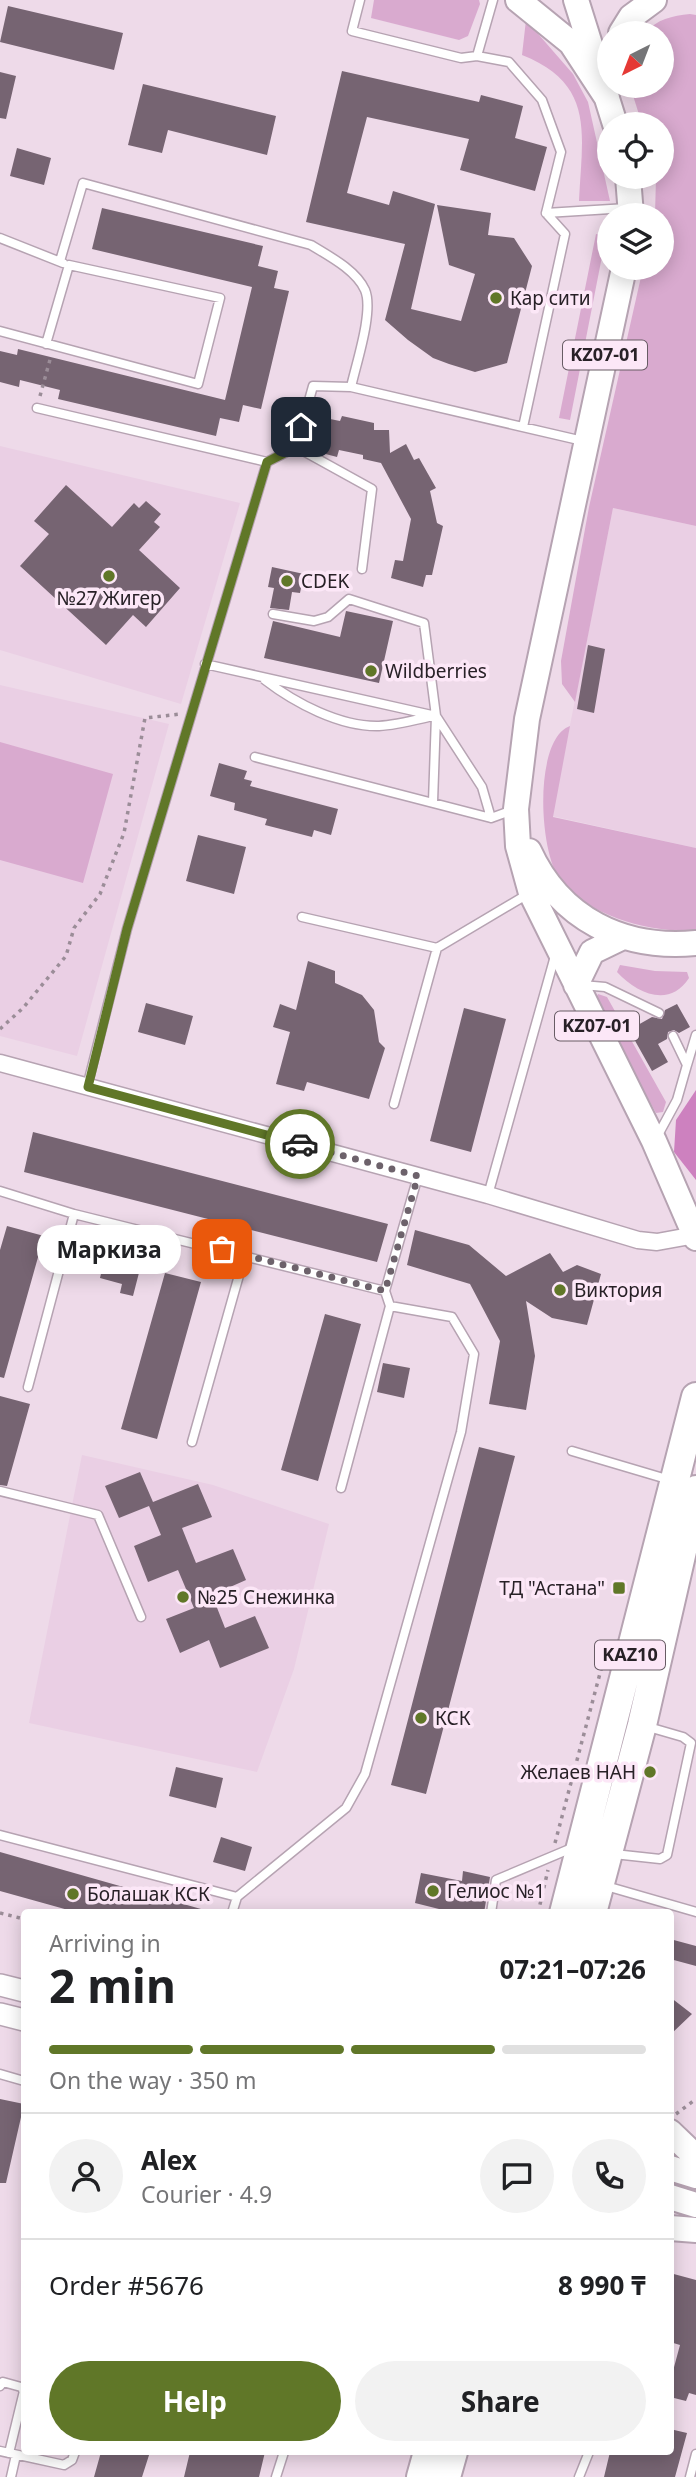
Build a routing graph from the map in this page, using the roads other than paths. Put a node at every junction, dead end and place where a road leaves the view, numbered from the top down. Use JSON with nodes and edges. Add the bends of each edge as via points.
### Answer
{"nodes":[{"id":1,"x":360,"y":0,"type":"edge"},
{"id":2,"x":493,"y":0,"type":"edge"},
{"id":3,"x":519,"y":0,"type":"edge"},
{"id":4,"x":576,"y":0,"type":"edge"},
{"id":5,"x":654,"y":0,"type":"edge"},
{"id":6,"x":628,"y":21,"type":"edge"},
{"id":7,"x":477,"y":56,"type":"junction"},
{"id":8,"x":597,"y":60,"type":"edge"},
{"id":9,"x":597,"y":77,"type":"edge"},
{"id":10,"x":597,"y":212,"type":"edge"},
{"id":11,"x":546,"y":213,"type":"junction"},
{"id":12,"x":0,"y":238,"type":"edge"},
{"id":13,"x":60,"y":261,"type":"junction"},
{"id":14,"x":69,"y":265,"type":"junction"},
{"id":15,"x":621,"y":280,"type":"edge"},
{"id":16,"x":0,"y":331,"type":"edge"},
{"id":17,"x":50,"y":345,"type":"junction"},
{"id":18,"x":351,"y":387,"type":"junction"},
{"id":19,"x":37,"y":408,"type":"road end"},
{"id":20,"x":523,"y":427,"type":"junction"},
{"id":21,"x":586,"y":442,"type":"junction"},
{"id":22,"x":296,"y":447,"type":"junction"},
{"id":23,"x":267,"y":462,"type":"junction"},
{"id":24,"x":362,"y":569,"type":"dead end"},
{"id":25,"x":273,"y":614,"type":"dead end"},
{"id":26,"x":205,"y":664,"type":"junction"},
{"id":27,"x":261,"y":677,"type":"junction"},
{"id":28,"x":436,"y":716,"type":"junction"},
{"id":29,"x":255,"y":757,"type":"dead end"},
{"id":30,"x":433,"y":802,"type":"junction"},
{"id":31,"x":516,"y":808,"type":"junction"},
{"id":32,"x":491,"y":818,"type":"junction"},
{"id":33,"x":531,"y":893,"type":"junction"},
{"id":34,"x":302,"y":917,"type":"dead end"},
{"id":35,"x":621,"y":938,"type":"junction"},
{"id":36,"x":696,"y":943,"type":"edge"},
{"id":37,"x":437,"y":948,"type":"junction"},
{"id":38,"x":558,"y":948,"type":"junction"},
{"id":39,"x":576,"y":985,"type":"junction"},
{"id":40,"x":659,"y":1013,"type":"dead end"},
{"id":41,"x":696,"y":1035,"type":"edge"},
{"id":42,"x":673,"y":1036,"type":"dead end"},
{"id":43,"x":0,"y":1063,"type":"edge"},
{"id":44,"x":687,"y":1065,"type":"junction"},
{"id":45,"x":88,"y":1087,"type":"junction"},
{"id":46,"x":394,"y":1104,"type":"dead end"},
{"id":47,"x":654,"y":1142,"type":"junction"},
{"id":48,"x":418,"y":1176,"type":"junction"},
{"id":49,"x":0,"y":1191,"type":"edge"},
{"id":50,"x":488,"y":1195,"type":"junction"},
{"id":51,"x":74,"y":1214,"type":"junction"},
{"id":52,"x":696,"y":1236,"type":"edge"},
{"id":53,"x":245,"y":1254,"type":"junction"},
{"id":54,"x":385,"y":1291,"type":"junction"},
{"id":55,"x":390,"y":1306,"type":"junction"},
{"id":56,"x":28,"y":1387,"type":"dead end"},
{"id":57,"x":696,"y":1397,"type":"edge"},
{"id":58,"x":192,"y":1442,"type":"dead end"},
{"id":59,"x":572,"y":1451,"type":"dead end"},
{"id":60,"x":689,"y":1486,"type":"edge"},
{"id":61,"x":341,"y":1488,"type":"dead end"},
{"id":62,"x":0,"y":1491,"type":"edge"},
{"id":63,"x":141,"y":1617,"type":"dead end"},
{"id":64,"x":642,"y":1725,"type":"junction"},
{"id":65,"x":0,"y":1835,"type":"edge"},
{"id":66,"x":581,"y":1844,"type":"junction"},
{"id":67,"x":608,"y":1853,"type":"junction"},
{"id":68,"x":600,"y":1884,"type":"junction"},
{"id":69,"x":237,"y":1897,"type":"junction"},
{"id":70,"x":233,"y":1909,"type":"edge"},
{"id":71,"x":492,"y":1909,"type":"edge"},
{"id":72,"x":565,"y":1909,"type":"edge"},
{"id":73,"x":593,"y":1909,"type":"edge"},
{"id":74,"x":696,"y":1912,"type":"edge"},
{"id":75,"x":0,"y":1985,"type":"edge"},
{"id":76,"x":21,"y":1990,"type":"edge"},
{"id":77,"x":0,"y":2014,"type":"edge"},
{"id":78,"x":21,"y":2019,"type":"edge"},
{"id":79,"x":0,"y":2074,"type":"edge"},
{"id":80,"x":21,"y":2080,"type":"edge"},
{"id":81,"x":674,"y":2136,"type":"edge"},
{"id":82,"x":696,"y":2157,"type":"edge"},
{"id":83,"x":674,"y":2169,"type":"edge"},
{"id":84,"x":696,"y":2176,"type":"edge"},
{"id":85,"x":674,"y":2198,"type":"edge"},
{"id":86,"x":696,"y":2205,"type":"edge"},
{"id":87,"x":674,"y":2228,"type":"edge"},
{"id":88,"x":696,"y":2230,"type":"edge"},
{"id":89,"x":0,"y":2386,"type":"edge"},
{"id":90,"x":21,"y":2390,"type":"edge"},
{"id":91,"x":21,"y":2409,"type":"edge"},
{"id":92,"x":0,"y":2451,"type":"edge"},
{"id":93,"x":13,"y":2454,"type":"junction"},
{"id":94,"x":696,"y":2454,"type":"edge"},
{"id":95,"x":74,"y":2455,"type":"edge"},
{"id":96,"x":283,"y":2455,"type":"edge"},
{"id":97,"x":427,"y":2455,"type":"edge"},
{"id":98,"x":452,"y":2455,"type":"edge"},
{"id":99,"x":588,"y":2455,"type":"edge"},
{"id":100,"x":11,"y":2477,"type":"edge"},
{"id":101,"x":276,"y":2477,"type":"edge"},
{"id":102,"x":421,"y":2477,"type":"edge"},
{"id":103,"x":446,"y":2477,"type":"edge"},
{"id":104,"x":579,"y":2477,"type":"edge"},
{"id":105,"x":690,"y":2477,"type":"edge"}],
"edges":[{"from":1,"to":7,"type":"lane","via":[[352,32],[460,58]]},
{"from":2,"to":7,"type":"lane"},
{"from":3,"to":9,"type":"main road","via":[[571,43]]},
{"from":4,"to":8,"type":"main road"},
{"from":5,"to":6,"type":"main road"},
{"from":7,"to":11,"type":"lane","via":[[509,62],[542,100],[561,152]]},
{"from":10,"to":11,"type":"lane"},
{"from":11,"to":20,"type":"lane","via":[[565,234]]},
{"from":12,"to":13,"type":"lane"},
{"from":13,"to":14,"type":"lane"},
{"from":13,"to":18,"type":"lane","via":[[83,183],[311,245],[341,263],[365,289],[367,309]]},
{"from":14,"to":17,"type":"lane"},
{"from":14,"to":17,"type":"lane","via":[[220,298],[198,384]]},
{"from":15,"to":21,"type":"main road","number":"KZ07-01"},
{"from":16,"to":17,"type":"lane"},
{"from":18,"to":20,"type":"lane"},
{"from":18,"to":22,"type":"lane","via":[[313,386]]},
{"from":19,"to":23,"type":"lane"},
{"from":20,"to":21,"type":"lane"},
{"from":21,"to":31,"type":"main road","number":"KZ07-01","via":[[527,719]]},
{"from":22,"to":23,"type":"lane"},
{"from":22,"to":24,"type":"lane","via":[[372,489]]},
{"from":23,"to":26,"type":"lane"},
{"from":25,"to":28,"type":"lane","via":[[314,621],[328,617],[349,599],[424,623]]},
{"from":26,"to":27,"type":"lane"},
{"from":26,"to":45,"type":"lane","via":[[127,929]]},
{"from":27,"to":28,"type":"lane"},
{"from":27,"to":28,"type":"lane","via":[[288,698],[364,724],[396,724]]},
{"from":28,"to":30,"type":"lane"},
{"from":28,"to":32,"type":"lane","via":[[482,787]]},
{"from":29,"to":30,"type":"lane"},
{"from":30,"to":32,"type":"lane"},
{"from":31,"to":32,"type":"lane"},
{"from":31,"to":33,"type":"main road","number":"KZ07-01","via":[[518,846]]},
{"from":31,"to":35,"type":"main road","number":"KZ07-01","via":[[530,853],[551,889],[589,923]]},
{"from":33,"to":37,"type":"lane"},
{"from":33,"to":38,"type":"main road","number":"KZ07-01"},
{"from":34,"to":37,"type":"lane"},
{"from":35,"to":36,"type":"main road","number":"KZ07-01","via":[[650,944]]},
{"from":35,"to":39,"type":"main road","via":[[592,952]]},
{"from":37,"to":46,"type":"lane"},
{"from":38,"to":39,"type":"main road","number":"KZ07-01"},
{"from":38,"to":50,"type":"lane"},
{"from":39,"to":40,"type":"lane","via":[[605,987]]},
{"from":39,"to":47,"type":"main road","number":"KZ07-01"},
{"from":41,"to":44,"type":"lane"},
{"from":42,"to":44,"type":"lane"},
{"from":43,"to":45,"type":"street"},
{"from":44,"to":47,"type":"lane","via":[[677,1100]]},
{"from":45,"to":48,"type":"street"},
{"from":47,"to":52,"type":"main road","number":"KZ07-01"},
{"from":48,"to":50,"type":"street"},
{"from":48,"to":54,"type":"lane"},
{"from":49,"to":51,"type":"lane"},
{"from":50,"to":52,"type":"street","via":[[638,1240]]},
{"from":51,"to":53,"type":"lane"},
{"from":51,"to":56,"type":"lane"},
{"from":53,"to":54,"type":"lane"},
{"from":53,"to":58,"type":"lane"},
{"from":54,"to":55,"type":"lane"},
{"from":55,"to":61,"type":"lane"},
{"from":55,"to":69,"type":"lane","via":[[452,1317],[474,1354],[461,1432],[365,1774],[346,1808]]},
{"from":57,"to":60,"type":"highway","number":"KAZ10"},
{"from":59,"to":60,"type":"lane"},
{"from":60,"to":64,"type":"highway","number":"KAZ10"},
{"from":60,"to":66,"type":"highway","number":"KAZ10"},
{"from":62,"to":63,"type":"lane","via":[[98,1516]]},
{"from":64,"to":67,"type":"highway","number":"KAZ10"},
{"from":64,"to":67,"type":"lane","via":[[691,1743],[667,1855],[660,1859]]},
{"from":65,"to":69,"type":"lane"},
{"from":66,"to":71,"type":"lane","via":[[496,1880]]},
{"from":66,"to":72,"type":"highway","number":"KAZ10"},
{"from":67,"to":68,"type":"highway","number":"KAZ10"},
{"from":68,"to":73,"type":"highway","number":"KAZ10"},
{"from":68,"to":74,"type":"lane"},
{"from":69,"to":70,"type":"lane"},
{"from":75,"to":76,"type":"main road"},
{"from":77,"to":78,"type":"main road"},
{"from":79,"to":80,"type":"lane"},
{"from":81,"to":82,"type":"main road"},
{"from":83,"to":84,"type":"main road"},
{"from":85,"to":86,"type":"main road"},
{"from":87,"to":88,"type":"main road"},
{"from":89,"to":90,"type":"lane","via":[[10,2383]]},
{"from":91,"to":93,"type":"lane"},
{"from":92,"to":93,"type":"lane"},
{"from":93,"to":95,"type":"lane","via":[[64,2465]]},
{"from":93,"to":100,"type":"lane"},
{"from":94,"to":105,"type":"lane"},
{"from":96,"to":101,"type":"lane"},
{"from":97,"to":102,"type":"highway"},
{"from":98,"to":103,"type":"highway"},
{"from":99,"to":104,"type":"lane"}]}
